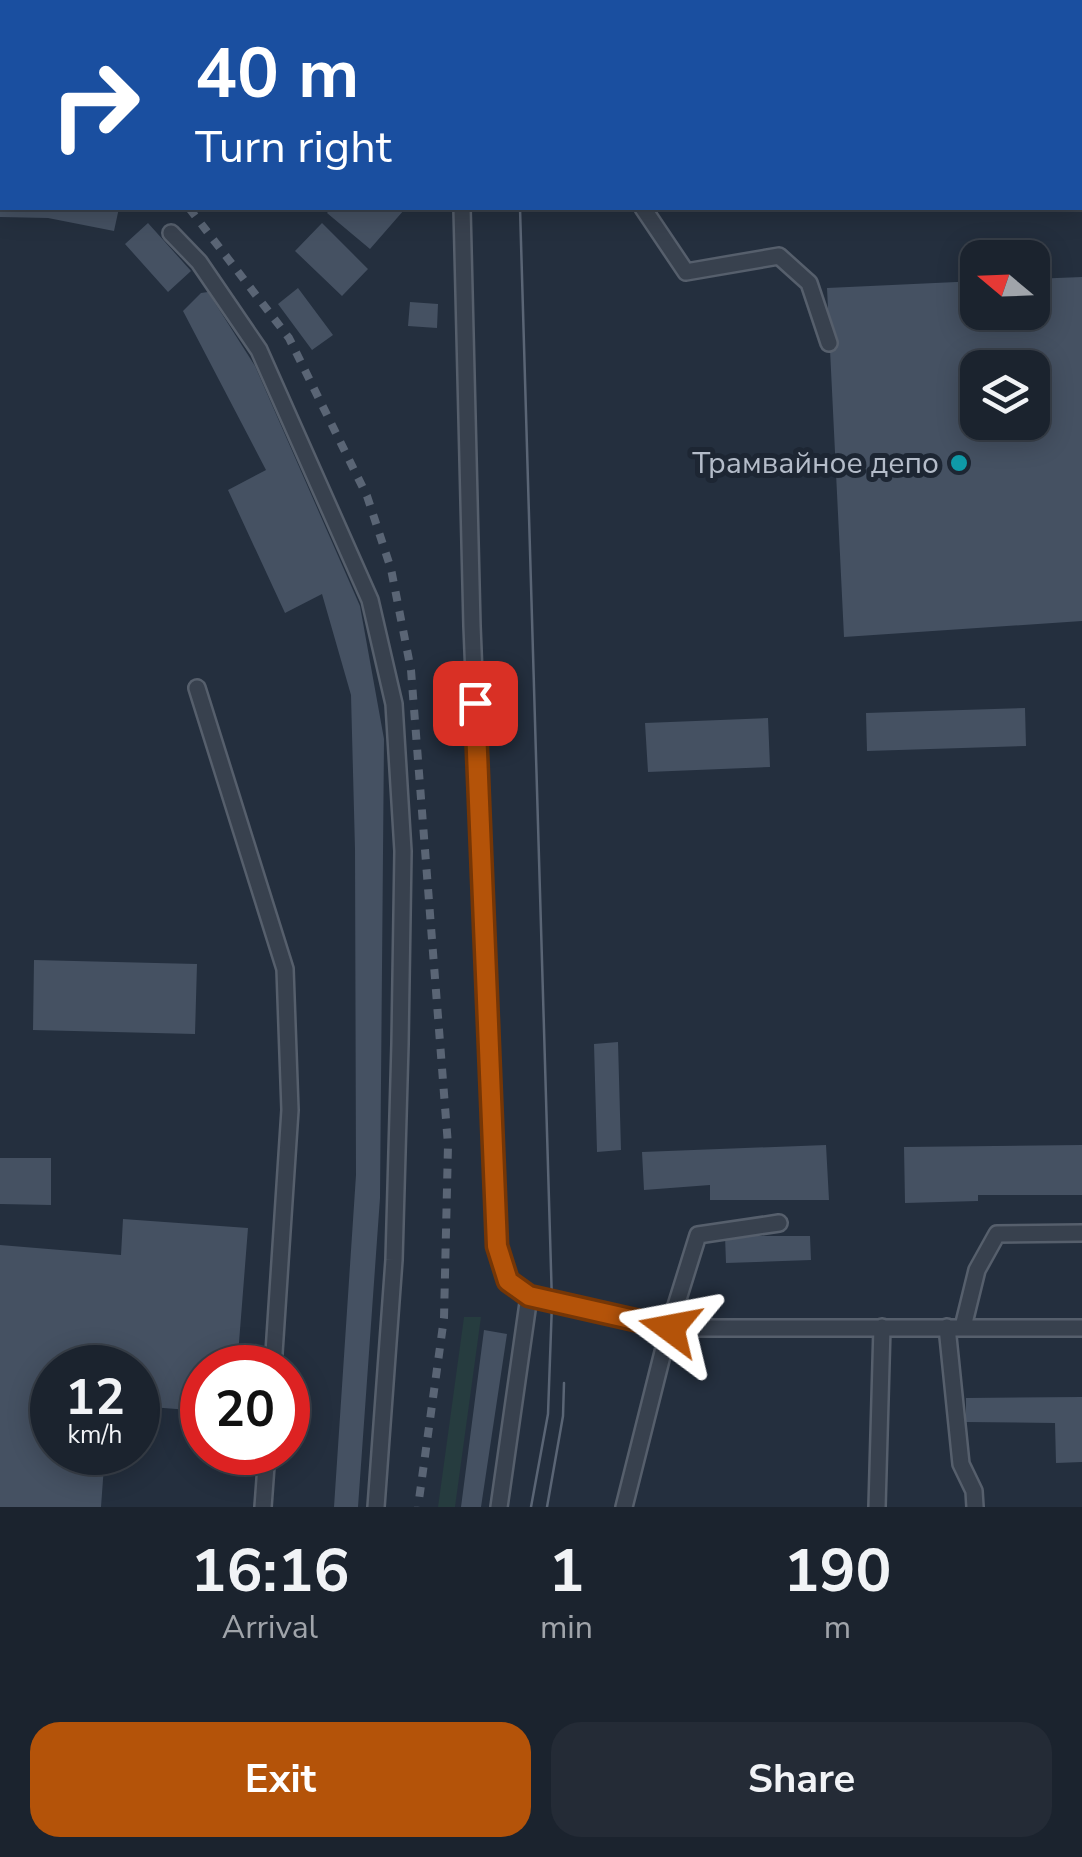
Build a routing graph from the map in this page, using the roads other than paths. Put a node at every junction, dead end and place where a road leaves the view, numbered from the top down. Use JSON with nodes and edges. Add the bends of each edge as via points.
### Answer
{"nodes":[{"id":1,"x":462,"y":210,"type":"edge"},
{"id":2,"x":643,"y":210,"type":"edge"},
{"id":3,"x":171,"y":233,"type":"dead end"},
{"id":4,"x":829,"y":343,"type":"dead end"},
{"id":5,"x":197,"y":688,"type":"dead end"},
{"id":6,"x":779,"y":1223,"type":"dead end"},
{"id":7,"x":1082,"y":1233,"type":"edge"},
{"id":8,"x":529,"y":1296,"type":"junction"},
{"id":9,"x":882,"y":1327,"type":"junction"},
{"id":10,"x":955,"y":1327,"type":"junction"},
{"id":11,"x":670,"y":1328,"type":"junction"},
{"id":12,"x":1082,"y":1328,"type":"edge"},
{"id":13,"x":274,"y":1345,"type":"edge"},
{"id":14,"x":265,"y":1475,"type":"edge"},
{"id":15,"x":263,"y":1507,"type":"edge"},
{"id":16,"x":376,"y":1507,"type":"edge"},
{"id":17,"x":498,"y":1507,"type":"edge"},
{"id":18,"x":624,"y":1507,"type":"edge"},
{"id":19,"x":877,"y":1507,"type":"edge"},
{"id":20,"x":975,"y":1507,"type":"edge"}],
"edges":[{"from":1,"to":8,"type":"lane","via":[[497,1246],[508,1281]]},
{"from":2,"to":4,"type":"lane","via":[[686,272],[779,256],[809,282]]},
{"from":3,"to":16,"type":"lane","via":[[260,350],[370,600],[394,704],[404,851],[400,1044],[394,1260]]},
{"from":5,"to":13,"type":"lane","via":[[284,970],[290,1110]]},
{"from":6,"to":11,"type":"lane","via":[[698,1234]]},
{"from":7,"to":10,"type":"lane","via":[[998,1234]]},
{"from":8,"to":11,"type":"lane"},
{"from":8,"to":17,"type":"lane"},
{"from":9,"to":10,"type":"lane"},
{"from":9,"to":11,"type":"lane"},
{"from":9,"to":19,"type":"lane"},
{"from":10,"to":12,"type":"lane"},
{"from":10,"to":20,"type":"lane","via":[[961,1464]]},
{"from":11,"to":18,"type":"lane"},
{"from":14,"to":15,"type":"lane"}]}
